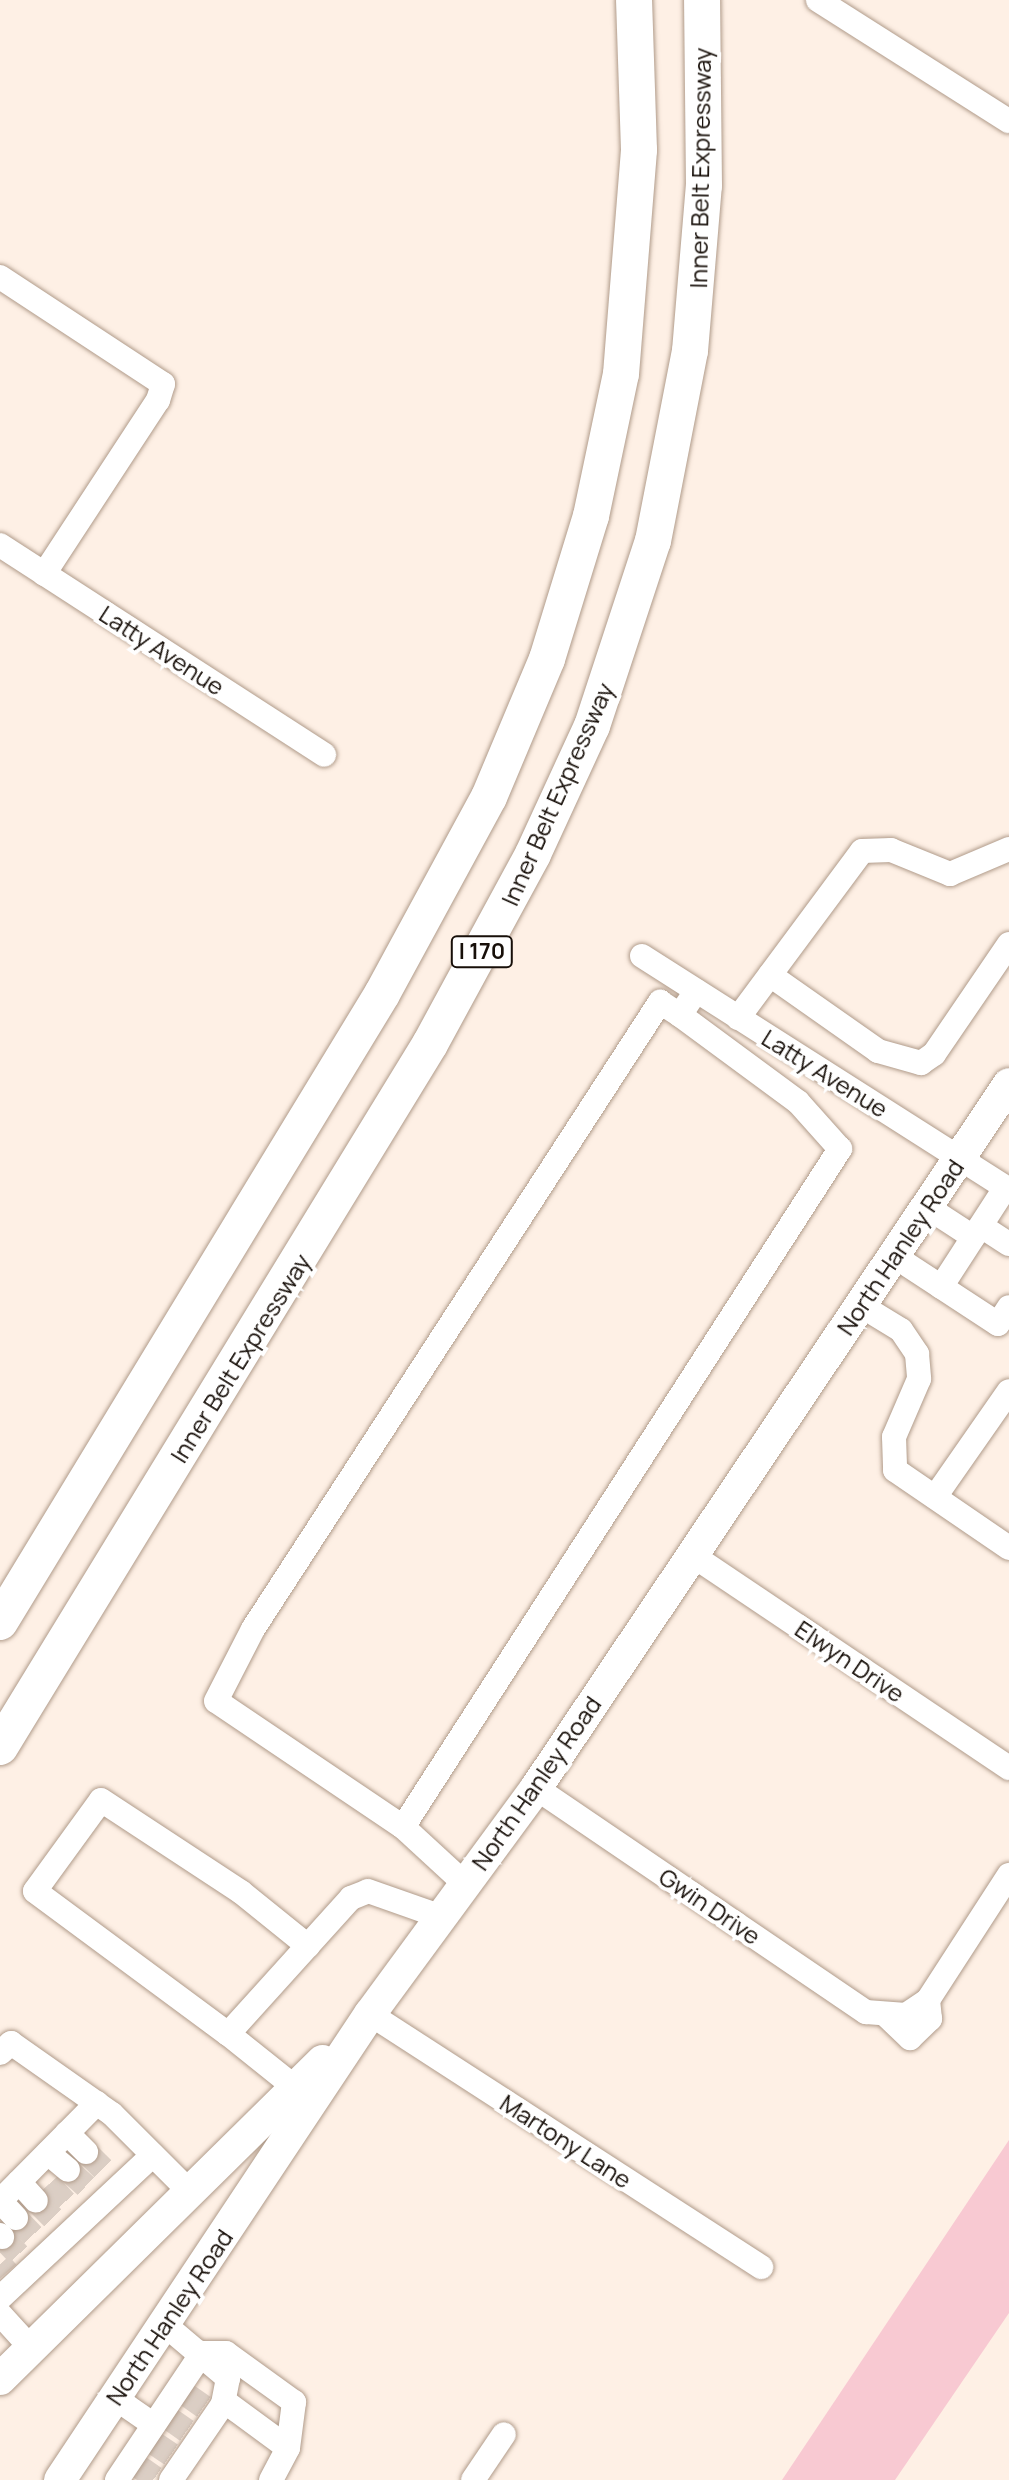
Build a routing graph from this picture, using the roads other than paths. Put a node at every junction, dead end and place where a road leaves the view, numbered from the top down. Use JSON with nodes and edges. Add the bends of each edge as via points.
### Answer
{"nodes":[{"id":1,"x":702,"y":0,"type":"edge"},
{"id":2,"x":818,"y":0,"type":"edge"},
{"id":3,"x":635,"y":11,"type":"edge"},
{"id":4,"x":1009,"y":121,"type":"edge"},
{"id":5,"x":0,"y":277,"type":"edge"},
{"id":6,"x":0,"y":545,"type":"edge"},
{"id":7,"x":44,"y":574,"type":"junction"},
{"id":8,"x":324,"y":755,"type":"dead end"},
{"id":9,"x":1009,"y":849,"type":"edge"},
{"id":10,"x":1009,"y":944,"type":"edge"},
{"id":11,"x":642,"y":956,"type":"dead end"},
{"id":12,"x":770,"y":975,"type":"junction"},
{"id":13,"x":696,"y":991,"type":"junction"},
{"id":14,"x":680,"y":1015,"type":"junction"},
{"id":15,"x":738,"y":1018,"type":"junction"},
{"id":16,"x":1009,"y":1084,"type":"edge"},
{"id":17,"x":960,"y":1158,"type":"junction"},
{"id":18,"x":1007,"y":1189,"type":"edge"},
{"id":19,"x":927,"y":1207,"type":"junction"},
{"id":20,"x":977,"y":1232,"type":"junction"},
{"id":21,"x":1009,"y":1244,"type":"edge"},
{"id":22,"x":894,"y":1256,"type":"junction"},
{"id":23,"x":941,"y":1287,"type":"junction"},
{"id":24,"x":860,"y":1305,"type":"junction"},
{"id":25,"x":1009,"y":1307,"type":"edge"},
{"id":26,"x":1009,"y":1391,"type":"edge"},
{"id":27,"x":935,"y":1497,"type":"junction"},
{"id":28,"x":1009,"y":1548,"type":"edge"},
{"id":29,"x":692,"y":1555,"type":"junction"},
{"id":30,"x":0,"y":1622,"type":"edge"},
{"id":31,"x":0,"y":1747,"type":"edge"},
{"id":32,"x":1009,"y":1768,"type":"edge"},
{"id":33,"x":536,"y":1788,"type":"junction"},
{"id":34,"x":403,"y":1827,"type":"junction"},
{"id":35,"x":1009,"y":1875,"type":"edge"},
{"id":36,"x":464,"y":1883,"type":"junction"},
{"id":37,"x":439,"y":1916,"type":"junction"},
{"id":38,"x":308,"y":1946,"type":"junction"},
{"id":39,"x":370,"y":2014,"type":"junction"},
{"id":40,"x":228,"y":2034,"type":"junction"},
{"id":41,"x":0,"y":2053,"type":"edge"},
{"id":42,"x":304,"y":2095,"type":"junction"},
{"id":43,"x":97,"y":2103,"type":"junction"},
{"id":44,"x":67,"y":2133,"type":"junction"},
{"id":45,"x":86,"y":2152,"type":"tunnel mouth"},
{"id":46,"x":153,"y":2155,"type":"junction"},
{"id":47,"x":190,"y":2192,"type":"junction"},
{"id":48,"x":6,"y":2230,"type":"edge"},
{"id":49,"x":23,"y":2267,"type":"edge"},
{"id":50,"x":761,"y":2267,"type":"dead end"},
{"id":51,"x":0,"y":2314,"type":"edge"},
{"id":52,"x":164,"y":2324,"type":"junction"},
{"id":53,"x":31,"y":2348,"type":"junction"},
{"id":54,"x":202,"y":2353,"type":"junction"},
{"id":55,"x":0,"y":2379,"type":"edge"},
{"id":56,"x":115,"y":2398,"type":"junction"},
{"id":57,"x":216,"y":2409,"type":"junction"},
{"id":58,"x":156,"y":2427,"type":"junction"},
{"id":59,"x":504,"y":2434,"type":"dead end"},
{"id":60,"x":288,"y":2448,"type":"junction"},
{"id":61,"x":177,"y":2466,"type":"edge"},
{"id":62,"x":127,"y":2468,"type":"edge"},
{"id":63,"x":60,"y":2480,"type":"edge"},
{"id":64,"x":271,"y":2480,"type":"edge"},
{"id":65,"x":473,"y":2480,"type":"edge"}],
"edges":[{"from":1,"to":31,"type":"highway","name":"Inner Belt Expressway","number":"I 170","via":[[699,278],[682,404],[653,541],[592,726],[528,865],[430,1044]]},
{"from":2,"to":4,"type":"street"},
{"from":3,"to":30,"type":"highway","number":"I 170","via":[[636,225],[621,374],[571,588],[519,728],[454,864],[345,1060]]},
{"from":5,"to":7,"type":"street","via":[[163,384],[158,400]]},
{"from":6,"to":7,"type":"street","name":"Latty Avenue"},
{"from":7,"to":8,"type":"street","name":"Latty Avenue"},
{"from":9,"to":12,"type":"street","via":[[950,874],[891,850],[862,851]]},
{"from":10,"to":12,"type":"street","via":[[934,1054],[921,1063],[878,1051]]},
{"from":11,"to":13,"type":"street","name":"Latty Avenue"},
{"from":12,"to":15,"type":"street"},
{"from":13,"to":14,"type":"street"},
{"from":13,"to":15,"type":"street","name":"Latty Avenue"},
{"from":14,"to":34,"type":"street","via":[[798,1102],[840,1149]]},
{"from":14,"to":34,"type":"street","via":[[660,1002],[253,1629],[216,1701]]},
{"from":15,"to":17,"type":"street","name":"Latty Avenue"},
{"from":16,"to":17,"type":"main road","name":"North Hanley Road"},
{"from":17,"to":18,"type":"street","name":"Latty Avenue"},
{"from":17,"to":19,"type":"main road","name":"North Hanley Road"},
{"from":18,"to":20,"type":"street"},
{"from":19,"to":20,"type":"street"},
{"from":19,"to":22,"type":"main road","name":"North Hanley Road"},
{"from":20,"to":21,"type":"street"},
{"from":20,"to":23,"type":"street"},
{"from":22,"to":23,"type":"street"},
{"from":22,"to":24,"type":"main road","name":"North Hanley Road"},
{"from":23,"to":25,"type":"street","via":[[998,1324]]},
{"from":24,"to":27,"type":"street","via":[[901,1330],[917,1354],[919,1379],[894,1437],[895,1470]]},
{"from":24,"to":29,"type":"main road","name":"North Hanley Road"},
{"from":26,"to":27,"type":"street"},
{"from":27,"to":28,"type":"street"},
{"from":29,"to":32,"type":"street","name":"Elwyn Drive"},
{"from":29,"to":33,"type":"main road","name":"North Hanley Road"},
{"from":33,"to":35,"type":"street","name":"Gwin Drive","via":[[866,2012],[897,2016],[928,2000]]},
{"from":33,"to":36,"type":"main road","name":"North Hanley Road"},
{"from":34,"to":36,"type":"street"},
{"from":36,"to":37,"type":"main road","name":"North Hanley Road"},
{"from":37,"to":38,"type":"street","via":[[368,1891],[351,1898]]},
{"from":37,"to":39,"type":"main road","name":"North Hanley Road"},
{"from":38,"to":40,"type":"street"},
{"from":38,"to":40,"type":"street","via":[[241,1892],[101,1800],[35,1891]]},
{"from":39,"to":42,"type":"main road","name":"North Hanley Road"},
{"from":39,"to":50,"type":"street","name":"Martony Lane"},
{"from":40,"to":42,"type":"street"},
{"from":41,"to":43,"type":"street","via":[[11,2043]]},
{"from":42,"to":47,"type":"main road"},
{"from":42,"to":52,"type":"main road","name":"North Hanley Road"},
{"from":43,"to":44,"type":"street"},
{"from":43,"to":46,"type":"street"},
{"from":44,"to":45,"type":"street"},
{"from":44,"to":48,"type":"street","via":[[42,2176],[0,2201]]},
{"from":46,"to":47,"type":"street"},
{"from":46,"to":49,"type":"street","via":[[104,2186]]},
{"from":47,"to":53,"type":"main road"},
{"from":51,"to":53,"type":"street"},
{"from":52,"to":54,"type":"street"},
{"from":52,"to":56,"type":"main road","name":"North Hanley Road"},
{"from":53,"to":55,"type":"main road"},
{"from":54,"to":57,"type":"street","via":[[228,2378]]},
{"from":54,"to":58,"type":"street"},
{"from":54,"to":60,"type":"street","via":[[226,2353],[294,2402]]},
{"from":56,"to":58,"type":"street"},
{"from":56,"to":63,"type":"main road","name":"North Hanley Road"},
{"from":57,"to":60,"type":"street"},
{"from":57,"to":61,"type":"street"},
{"from":58,"to":62,"type":"street"},
{"from":59,"to":65,"type":"street"},
{"from":60,"to":64,"type":"street"}]}
